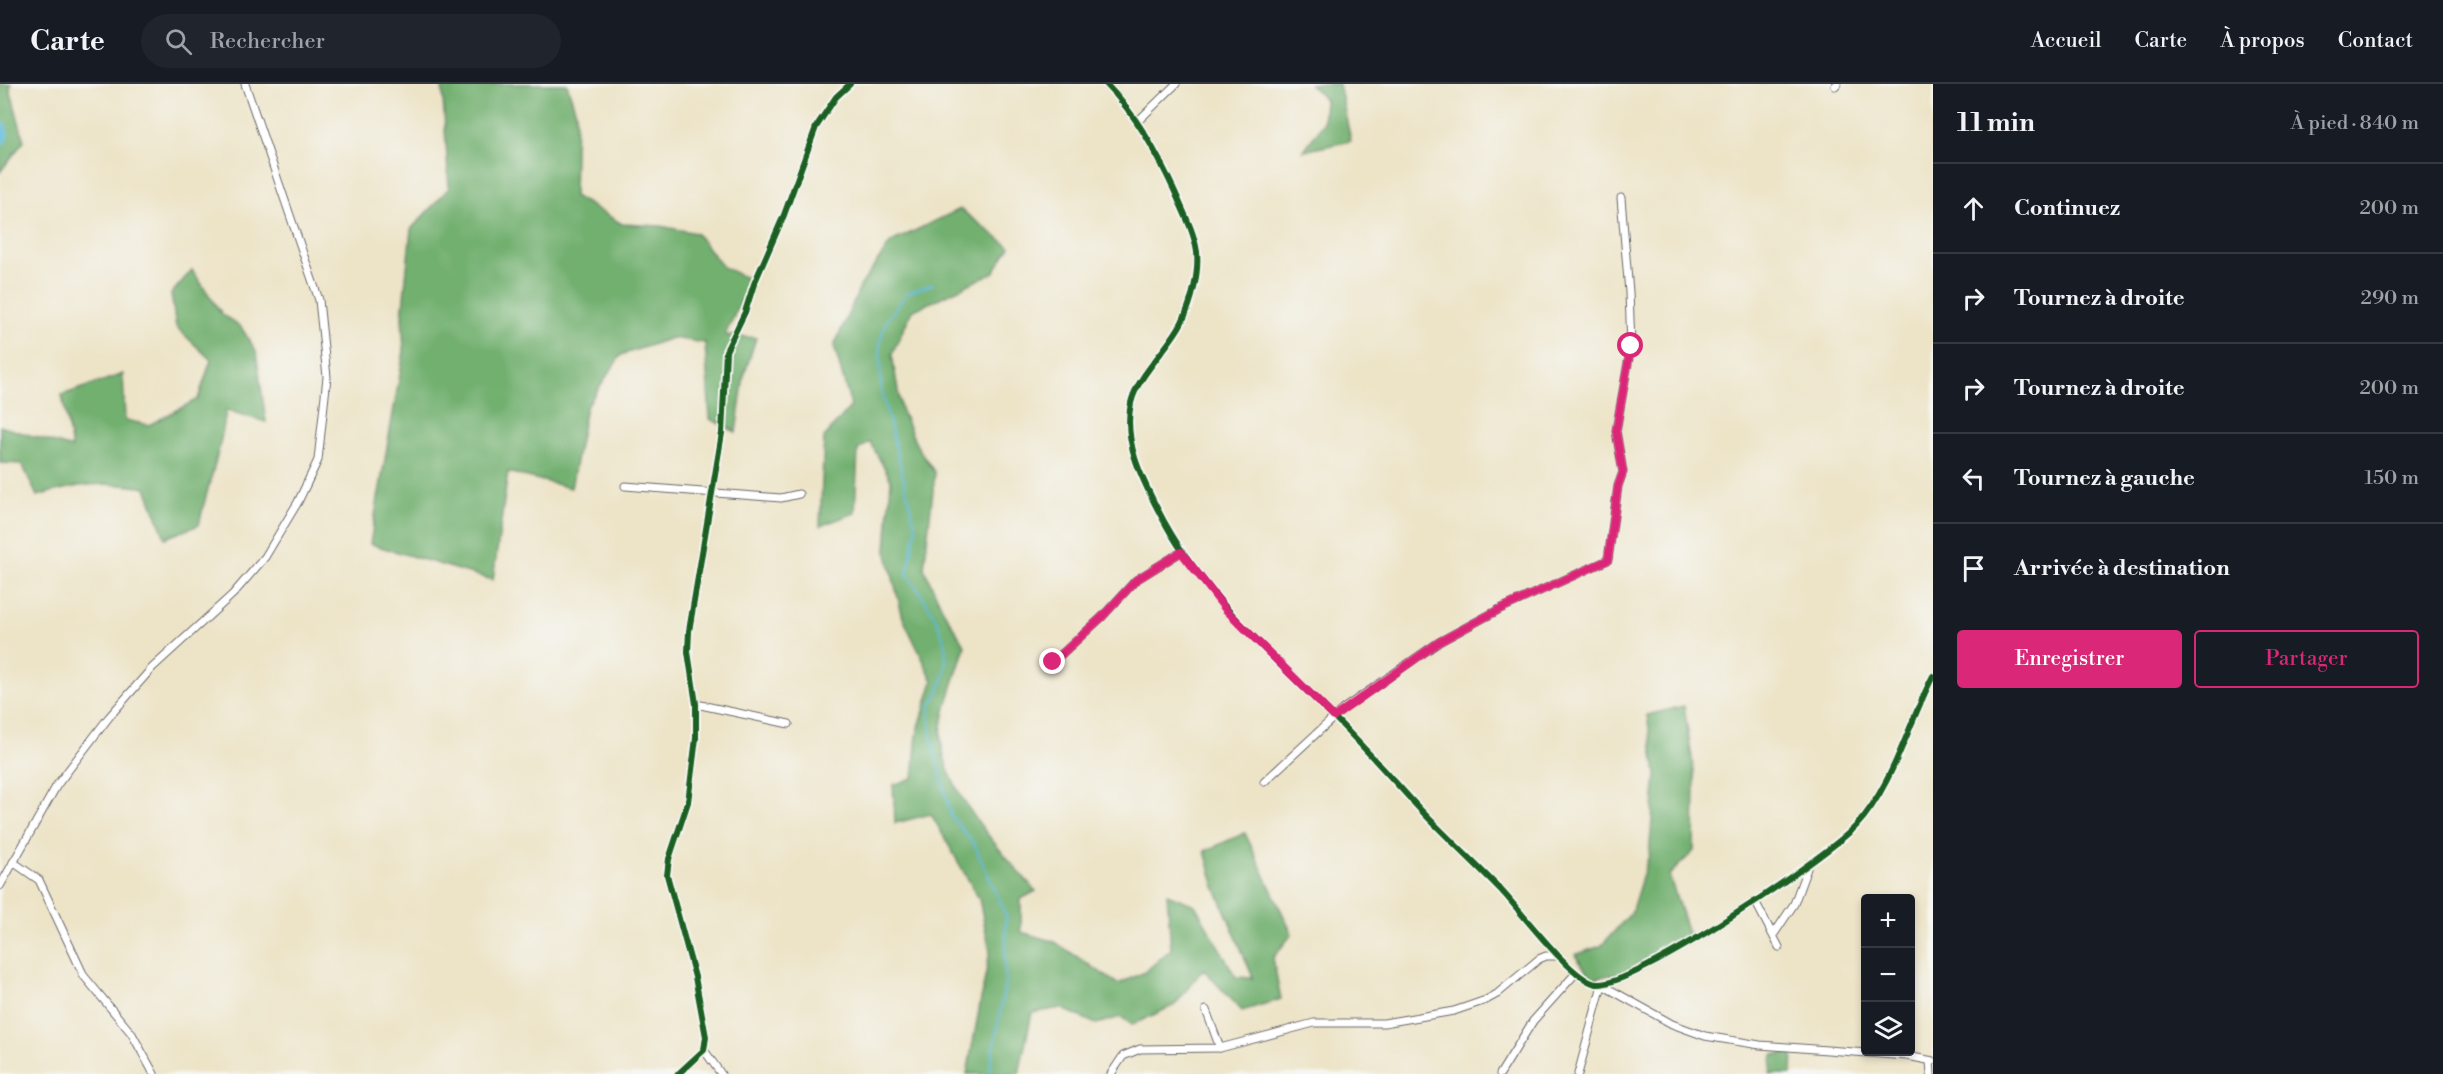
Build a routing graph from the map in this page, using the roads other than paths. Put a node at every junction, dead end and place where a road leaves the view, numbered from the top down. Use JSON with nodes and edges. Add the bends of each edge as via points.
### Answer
{"nodes":[{"id":1,"x":245,"y":84,"type":"edge"},
{"id":2,"x":850,"y":84,"type":"edge"},
{"id":3,"x":1106,"y":84,"type":"edge"},
{"id":4,"x":1176,"y":84,"type":"edge"},
{"id":5,"x":1137,"y":122,"type":"junction"},
{"id":6,"x":1621,"y":198,"type":"dead end"},
{"id":7,"x":626,"y":486,"type":"dead end"},
{"id":8,"x":711,"y":491,"type":"junction"},
{"id":9,"x":799,"y":494,"type":"dead end"},
{"id":10,"x":1181,"y":552,"type":"junction"},
{"id":11,"x":1053,"y":662,"type":"dead end"},
{"id":12,"x":1933,"y":676,"type":"edge"},
{"id":13,"x":696,"y":705,"type":"junction"},
{"id":14,"x":1334,"y":717,"type":"junction"},
{"id":15,"x":789,"y":724,"type":"dead end"},
{"id":16,"x":1264,"y":782,"type":"dead end"},
{"id":17,"x":13,"y":862,"type":"junction"},
{"id":18,"x":1809,"y":863,"type":"junction"},
{"id":19,"x":0,"y":886,"type":"edge"},
{"id":20,"x":1755,"y":901,"type":"junction"},
{"id":21,"x":1774,"y":934,"type":"junction"},
{"id":22,"x":1779,"y":947,"type":"dead end"},
{"id":23,"x":1559,"y":956,"type":"junction"},
{"id":24,"x":1576,"y":973,"type":"junction"},
{"id":25,"x":1602,"y":985,"type":"junction"},
{"id":26,"x":1206,"y":1011,"type":"dead end"},
{"id":27,"x":1221,"y":1048,"type":"junction"},
{"id":28,"x":704,"y":1050,"type":"junction"},
{"id":29,"x":1932,"y":1061,"type":"edge"},
{"id":30,"x":154,"y":1074,"type":"edge"},
{"id":31,"x":678,"y":1074,"type":"edge"},
{"id":32,"x":721,"y":1074,"type":"edge"},
{"id":33,"x":1111,"y":1074,"type":"edge"},
{"id":34,"x":1500,"y":1074,"type":"edge"},
{"id":35,"x":1578,"y":1074,"type":"edge"},
{"id":36,"x":1931,"y":1074,"type":"edge"}],
"edges":[{"from":1,"to":17,"type":"street","via":[[319,300],[327,377],[318,460],[265,556],[233,594],[152,668],[109,717],[57,785]]},
{"from":2,"to":8,"type":"street","via":[[816,127],[745,312],[729,340],[724,363],[725,405]]},
{"from":3,"to":5,"type":"street"},
{"from":4,"to":5,"type":"street"},
{"from":5,"to":10,"type":"street","via":[[1161,160],[1196,248],[1196,278],[1184,316],[1134,393],[1129,418],[1137,466]]},
{"from":6,"to":14,"type":"street","via":[[1631,346],[1616,431],[1623,472],[1608,560],[1500,609],[1439,642]]},
{"from":7,"to":8,"type":"street"},
{"from":8,"to":9,"type":"street","via":[[781,498]]},
{"from":8,"to":13,"type":"street","via":[[688,646]]},
{"from":10,"to":11,"type":"street","via":[[1136,580]]},
{"from":10,"to":14,"type":"street","via":[[1226,610]]},
{"from":12,"to":18,"type":"street","via":[[1870,805],[1856,825]]},
{"from":13,"to":15,"type":"street"},
{"from":13,"to":28,"type":"street","via":[[688,802],[667,875],[697,987],[706,1037]]},
{"from":14,"to":16,"type":"street"},
{"from":14,"to":23,"type":"street","via":[[1520,910]]},
{"from":17,"to":19,"type":"street"},
{"from":17,"to":30,"type":"street","via":[[39,880],[84,976],[132,1034]]},
{"from":18,"to":20,"type":"street"},
{"from":18,"to":21,"type":"street","via":[[1794,904]]},
{"from":20,"to":21,"type":"street"},
{"from":20,"to":25,"type":"street","via":[[1653,962]]},
{"from":21,"to":22,"type":"street"},
{"from":23,"to":24,"type":"street"},
{"from":23,"to":27,"type":"street","via":[[1539,959],[1497,994],[1454,1011],[1384,1023],[1314,1023]]},
{"from":24,"to":25,"type":"street"},
{"from":24,"to":34,"type":"street","via":[[1533,1021]]},
{"from":25,"to":29,"type":"street","via":[[1662,1020],[1705,1036]]},
{"from":25,"to":35,"type":"street"},
{"from":26,"to":27,"type":"street"},
{"from":27,"to":33,"type":"street","via":[[1140,1049],[1123,1056]]},
{"from":28,"to":31,"type":"street"},
{"from":28,"to":32,"type":"street"},
{"from":29,"to":36,"type":"street"}]}
